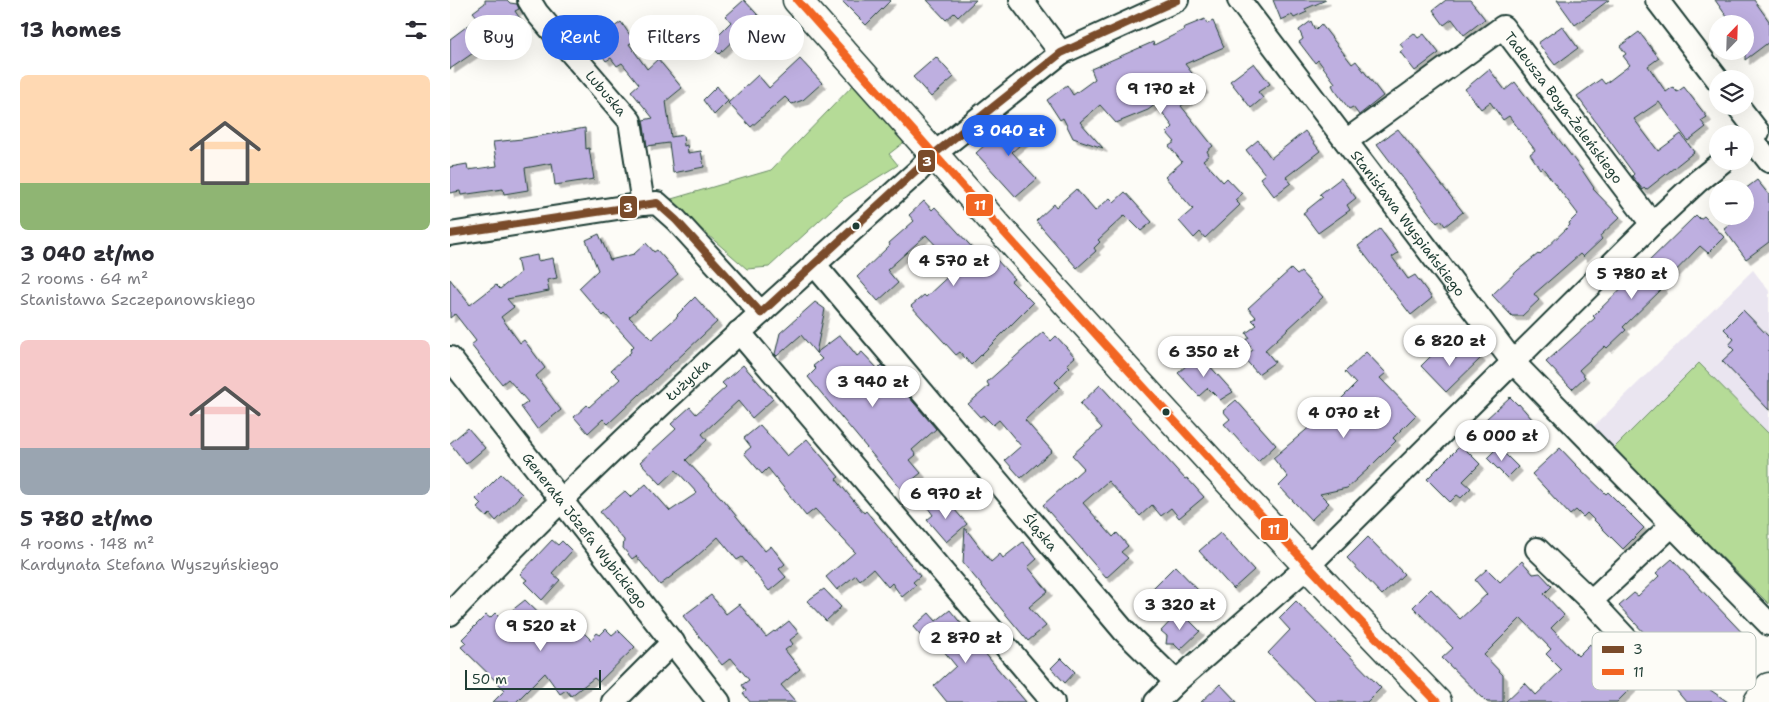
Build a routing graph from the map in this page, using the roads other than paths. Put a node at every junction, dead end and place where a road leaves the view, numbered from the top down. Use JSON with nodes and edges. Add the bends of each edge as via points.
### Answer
{"nodes":[{"id":1,"x":530,"y":0,"type":"edge"},
{"id":2,"x":797,"y":0,"type":"edge"},
{"id":3,"x":1022,"y":0,"type":"edge"},
{"id":4,"x":1177,"y":0,"type":"edge"},
{"id":5,"x":1239,"y":0,"type":"edge"},
{"id":6,"x":1657,"y":0,"type":"edge"},
{"id":7,"x":1061,"y":53,"type":"junction"},
{"id":8,"x":1710,"y":70,"type":"edge"},
{"id":9,"x":1744,"y":115,"type":"edge"},
{"id":10,"x":1756,"y":134,"type":"edge"},
{"id":11,"x":1346,"y":141,"type":"junction"},
{"id":12,"x":934,"y":154,"type":"junction"},
{"id":13,"x":1769,"y":161,"type":"edge"},
{"id":14,"x":1711,"y":170,"type":"edge"},
{"id":15,"x":643,"y":204,"type":"junction"},
{"id":16,"x":1652,"y":224,"type":"junction"},
{"id":17,"x":450,"y":234,"type":"edge"},
{"id":18,"x":814,"y":264,"type":"junction"},
{"id":19,"x":760,"y":313,"type":"junction"},
{"id":20,"x":739,"y":332,"type":"junction"},
{"id":21,"x":450,"y":358,"type":"edge"},
{"id":22,"x":1513,"y":362,"type":"junction"},
{"id":23,"x":560,"y":500,"type":"junction"},
{"id":24,"x":1672,"y":525,"type":"junction"},
{"id":25,"x":1537,"y":550,"type":"dead end"},
{"id":26,"x":1307,"y":567,"type":"junction"},
{"id":27,"x":1591,"y":600,"type":"junction"},
{"id":28,"x":450,"y":614,"type":"edge"},
{"id":29,"x":1769,"y":624,"type":"edge"},
{"id":30,"x":1620,"y":632,"type":"edge"},
{"id":31,"x":673,"y":642,"type":"junction"},
{"id":32,"x":1176,"y":682,"type":"junction"},
{"id":33,"x":1769,"y":687,"type":"edge"},
{"id":34,"x":614,"y":702,"type":"edge"},
{"id":35,"x":719,"y":702,"type":"edge"},
{"id":36,"x":1053,"y":702,"type":"edge"},
{"id":37,"x":1156,"y":702,"type":"edge"},
{"id":38,"x":1437,"y":702,"type":"edge"},
{"id":39,"x":1758,"y":702,"type":"edge"}],
"edges":[{"from":1,"to":15,"type":"street","name":"Lubuska","via":[[537,13],[630,121]]},
{"from":2,"to":12,"type":"street"},
{"from":3,"to":7,"type":"street"},
{"from":4,"to":7,"type":"street","name":"Łużycka"},
{"from":5,"to":11,"type":"street","name":"Stanisława Wyspiańskiego"},
{"from":6,"to":8,"type":"street"},
{"from":7,"to":12,"type":"street","name":"Łużycka"},
{"from":9,"to":10,"type":"street"},
{"from":10,"to":13,"type":"street"},
{"from":11,"to":16,"type":"street","name":"Tadeusza Boya-Żeleńskiego","via":[[1503,27]]},
{"from":11,"to":22,"type":"street","name":"Stanisława Wyspiańskiego"},
{"from":12,"to":18,"type":"street","name":"Łużycka"},
{"from":12,"to":26,"type":"street"},
{"from":14,"to":16,"type":"street"},
{"from":15,"to":17,"type":"street"},
{"from":15,"to":19,"type":"street","via":[[657,203],[676,220]]},
{"from":16,"to":22,"type":"street"},
{"from":18,"to":19,"type":"street","name":"Łużycka"},
{"from":18,"to":32,"type":"street","name":"Śląska","via":[[1124,631]]},
{"from":19,"to":20,"type":"street","name":"Łużycka"},
{"from":20,"to":23,"type":"street","name":"Łużycka"},
{"from":20,"to":36,"type":"street"},
{"from":21,"to":23,"type":"street","name":"Generała Józefa Wybickiego"},
{"from":22,"to":24,"type":"street","name":"Stanisława Wyspiańskiego"},
{"from":22,"to":26,"type":"street"},
{"from":23,"to":28,"type":"street","name":"Łużycka"},
{"from":23,"to":31,"type":"street","name":"Generała Józefa Wybickiego"},
{"from":24,"to":27,"type":"street"},
{"from":24,"to":29,"type":"street","name":"Stanisława Wyspiańskiego"},
{"from":25,"to":27,"type":"street"},
{"from":26,"to":32,"type":"street"},
{"from":26,"to":38,"type":"street"},
{"from":27,"to":30,"type":"street"},
{"from":31,"to":34,"type":"street"},
{"from":31,"to":35,"type":"street","name":"Generała Józefa Wybickiego"},
{"from":32,"to":37,"type":"street"},
{"from":33,"to":39,"type":"street"}]}
